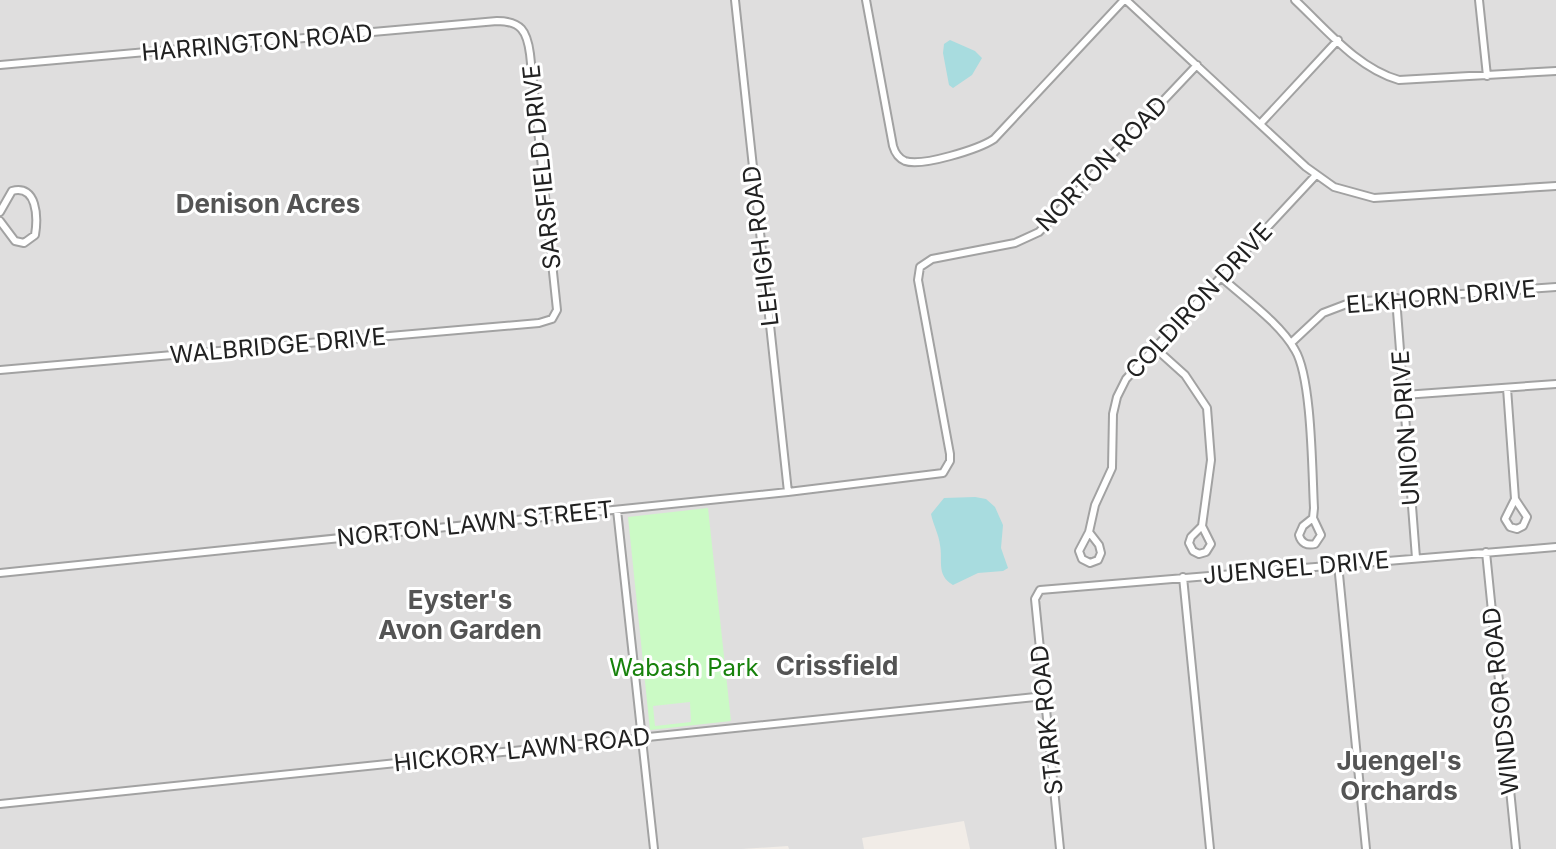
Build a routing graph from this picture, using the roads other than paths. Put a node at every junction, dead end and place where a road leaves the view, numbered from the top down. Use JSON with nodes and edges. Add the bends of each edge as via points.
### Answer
{"nodes":[{"id":1,"x":735,"y":0,"type":"edge"},
{"id":2,"x":866,"y":0,"type":"edge"},
{"id":3,"x":1125,"y":0,"type":"edge"},
{"id":4,"x":1295,"y":0,"type":"edge"},
{"id":5,"x":1479,"y":0,"type":"edge"},
{"id":6,"x":515,"y":23,"type":"joint"},
{"id":7,"x":1338,"y":40,"type":"junction"},
{"id":8,"x":0,"y":65,"type":"edge"},
{"id":9,"x":1197,"y":65,"type":"junction"},
{"id":10,"x":1556,"y":71,"type":"edge"},
{"id":11,"x":1487,"y":76,"type":"junction"},
{"id":12,"x":1260,"y":124,"type":"junction"},
{"id":13,"x":1316,"y":175,"type":"junction"},
{"id":14,"x":1556,"y":186,"type":"edge"},
{"id":15,"x":0,"y":212,"type":"edge"},
{"id":16,"x":0,"y":221,"type":"edge"},
{"id":17,"x":1221,"y":277,"type":"junction"},
{"id":18,"x":1556,"y":287,"type":"edge"},
{"id":19,"x":1396,"y":298,"type":"junction"},
{"id":20,"x":555,"y":317,"type":"joint"},
{"id":21,"x":1291,"y":343,"type":"junction"},
{"id":22,"x":1155,"y":348,"type":"junction"},
{"id":23,"x":0,"y":370,"type":"edge"},
{"id":24,"x":1556,"y":384,"type":"edge"},
{"id":25,"x":1507,"y":388,"type":"junction"},
{"id":26,"x":1404,"y":395,"type":"junction"},
{"id":27,"x":947,"y":469,"type":"joint"},
{"id":28,"x":788,"y":492,"type":"junction"},
{"id":29,"x":1515,"y":499,"type":"junction"},
{"id":30,"x":617,"y":510,"type":"junction"},
{"id":31,"x":1313,"y":518,"type":"dead end"},
{"id":32,"x":1202,"y":526,"type":"junction"},
{"id":33,"x":1089,"y":532,"type":"junction"},
{"id":34,"x":1556,"y":547,"type":"edge"},
{"id":35,"x":1486,"y":552,"type":"junction"},
{"id":36,"x":1416,"y":558,"type":"junction"},
{"id":37,"x":1338,"y":564,"type":"junction"},
{"id":38,"x":0,"y":573,"type":"edge"},
{"id":39,"x":1183,"y":577,"type":"junction"},
{"id":40,"x":1038,"y":592,"type":"joint"},
{"id":41,"x":1045,"y":696,"type":"junction"},
{"id":42,"x":642,"y":738,"type":"junction"},
{"id":43,"x":0,"y":804,"type":"edge"},
{"id":44,"x":654,"y":849,"type":"edge"},
{"id":45,"x":1060,"y":849,"type":"edge"},
{"id":46,"x":1210,"y":849,"type":"edge"},
{"id":47,"x":1366,"y":849,"type":"edge"},
{"id":48,"x":1516,"y":849,"type":"edge"}],
"edges":[{"from":1,"to":28,"type":"street","name":"LEHIGH ROAD"},
{"from":2,"to":3,"type":"street","via":[[893,146],[899,156],[913,162],[972,151],[994,139]]},
{"from":3,"to":9,"type":"street"},
{"from":4,"to":7,"type":"street"},
{"from":5,"to":11,"type":"street"},
{"from":6,"to":8,"type":"street","name":"HARRINGTON ROAD"},
{"from":6,"to":20,"type":"street","name":"SARSFIELD DRIVE","via":[[524,30],[530,54]]},
{"from":7,"to":11,"type":"street","via":[[1370,68],[1399,80]]},
{"from":7,"to":12,"type":"street"},
{"from":9,"to":12,"type":"street"},
{"from":9,"to":27,"type":"street","name":"NORTON ROAD","via":[[1039,232],[1015,243],[932,259],[920,267],[918,280],[950,454]]},
{"from":10,"to":11,"type":"street"},
{"from":12,"to":13,"type":"street"},
{"from":13,"to":14,"type":"street","via":[[1345,192],[1374,198]]},
{"from":13,"to":17,"type":"street","name":"COLDIRON DRIVE"},
{"from":15,"to":16,"type":"street","via":[[12,191],[28,192],[35,235],[28,242],[15,241]]},
{"from":17,"to":21,"type":"street"},
{"from":17,"to":22,"type":"street","name":"COLDIRON DRIVE"},
{"from":18,"to":19,"type":"street","name":"ELKHORN DRIVE"},
{"from":19,"to":21,"type":"street","name":"ELKHORN DRIVE","via":[[1330,309]]},
{"from":19,"to":26,"type":"street","name":"UNION DRIVE"},
{"from":20,"to":23,"type":"street","name":"WALBRIDGE DRIVE","via":[[539,323]]},
{"from":21,"to":31,"type":"street","via":[[1305,380]]},
{"from":22,"to":32,"type":"street","via":[[1185,375],[1207,408],[1211,460]]},
{"from":22,"to":33,"type":"street","name":"COLDIRON DRIVE","via":[[1117,397],[1112,468]]},
{"from":24,"to":25,"type":"street"},
{"from":25,"to":26,"type":"street"},
{"from":25,"to":29,"type":"street"},
{"from":26,"to":36,"type":"street","name":"UNION DRIVE"},
{"from":27,"to":28,"type":"street","name":"NORTON LAWN STREET","via":[[937,475]]},
{"from":28,"to":30,"type":"street","name":"NORTON LAWN STREET"},
{"from":29,"to":29,"type":"street","via":[[1527,517],[1517,529],[1505,519]]},
{"from":30,"to":38,"type":"street","name":"NORTON LAWN STREET"},
{"from":30,"to":42,"type":"street"},
{"from":32,"to":32,"type":"street","via":[[1211,544],[1199,554],[1189,543]]},
{"from":33,"to":33,"type":"street","name":"COLDIRON DRIVE","via":[[1101,553],[1090,563],[1079,551]]},
{"from":34,"to":35,"type":"street","name":"JUENGEL DRIVE"},
{"from":35,"to":36,"type":"street","name":"JUENGEL DRIVE"},
{"from":35,"to":48,"type":"street","name":"WINDSOR ROAD"},
{"from":36,"to":37,"type":"street","name":"JUENGEL DRIVE"},
{"from":37,"to":39,"type":"street","name":"JUENGEL DRIVE"},
{"from":37,"to":47,"type":"street"},
{"from":39,"to":40,"type":"street","name":"JUENGEL DRIVE"},
{"from":39,"to":46,"type":"street"},
{"from":40,"to":41,"type":"street","name":"STARK ROAD"},
{"from":41,"to":42,"type":"street","name":"HICKORY LAWN ROAD"},
{"from":41,"to":45,"type":"street","name":"STARK ROAD"},
{"from":42,"to":43,"type":"street","name":"HICKORY LAWN ROAD"},
{"from":42,"to":44,"type":"street"}]}
